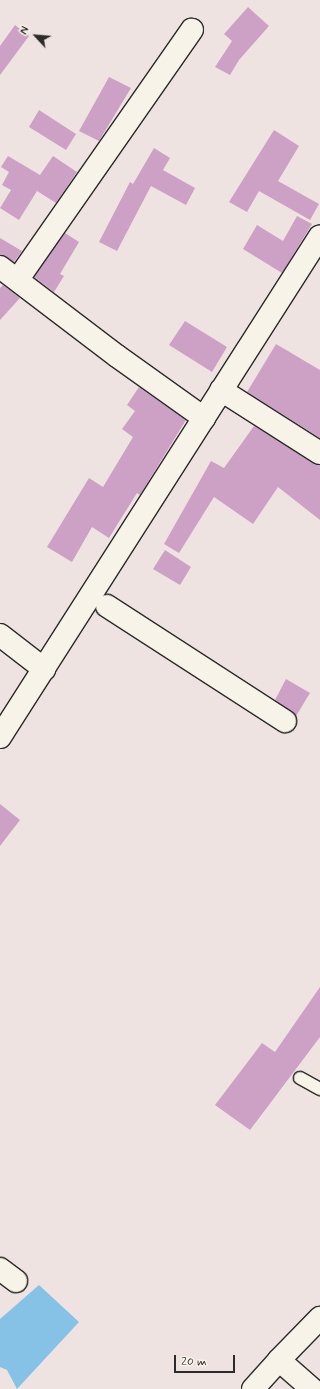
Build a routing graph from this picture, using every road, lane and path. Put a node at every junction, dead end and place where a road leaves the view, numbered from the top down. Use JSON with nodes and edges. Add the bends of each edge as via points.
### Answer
{"nodes":[{"id":1,"x":192,"y":30,"type":"dead end"},
{"id":2,"x":320,"y":236,"type":"edge"},
{"id":3,"x":0,"y":267,"type":"edge"},
{"id":4,"x":18,"y":279,"type":"junction"},
{"id":5,"x":222,"y":390,"type":"junction"},
{"id":6,"x":204,"y":418,"type":"junction"},
{"id":7,"x":320,"y":453,"type":"edge"},
{"id":8,"x":107,"y":606,"type":"dead end"},
{"id":9,"x":0,"y":635,"type":"edge"},
{"id":10,"x":44,"y":669,"type":"junction"},
{"id":11,"x":285,"y":721,"type":"dead end"},
{"id":12,"x":0,"y":737,"type":"edge"},
{"id":13,"x":300,"y":1078,"type":"dead end"},
{"id":14,"x":320,"y":1089,"type":"edge"},
{"id":15,"x":320,"y":1318,"type":"edge"},
{"id":16,"x":279,"y":1360,"type":"junction"},
{"id":17,"x":253,"y":1389,"type":"edge"},
{"id":18,"x":312,"y":1389,"type":"edge"}],
"edges":[{"from":1,"to":4,"type":"street"},
{"from":2,"to":5,"type":"street"},
{"from":3,"to":4,"type":"street"},
{"from":4,"to":6,"type":"street","via":[[117,356]]},
{"from":5,"to":6,"type":"street"},
{"from":5,"to":7,"type":"street"},
{"from":6,"to":10,"type":"street"},
{"from":8,"to":11,"type":"street"},
{"from":9,"to":10,"type":"street"},
{"from":10,"to":12,"type":"street"},
{"from":13,"to":14,"type":"lane"},
{"from":15,"to":16,"type":"street"},
{"from":16,"to":17,"type":"street"},
{"from":16,"to":18,"type":"street"}]}
